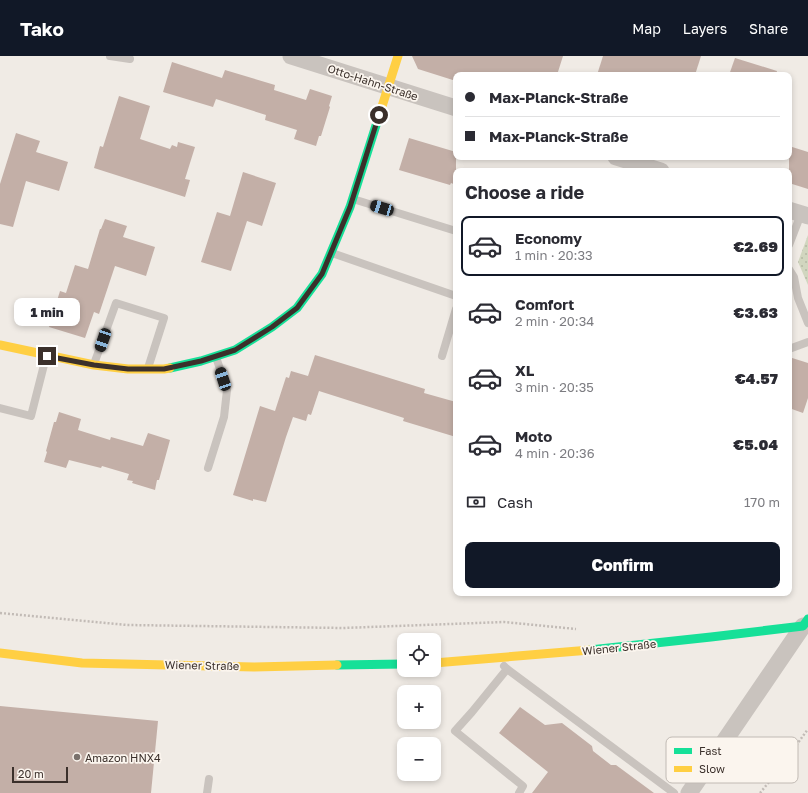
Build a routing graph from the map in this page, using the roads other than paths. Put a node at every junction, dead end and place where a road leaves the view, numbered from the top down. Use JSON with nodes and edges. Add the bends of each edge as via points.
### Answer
{"nodes":[{"id":1,"x":110,"y":56,"type":"edge"},
{"id":2,"x":290,"y":56,"type":"edge"},
{"id":3,"x":398,"y":56,"type":"edge"},
{"id":4,"x":130,"y":59,"type":"dead end"},
{"id":5,"x":388,"y":87,"type":"junction"},
{"id":6,"x":453,"y":107,"type":"edge"},
{"id":7,"x":626,"y":160,"type":"edge"},
{"id":8,"x":651,"y":168,"type":"edge"},
{"id":9,"x":353,"y":199,"type":"junction"},
{"id":10,"x":799,"y":213,"type":"edge"},
{"id":11,"x":453,"y":230,"type":"edge"},
{"id":12,"x":792,"y":235,"type":"edge"},
{"id":13,"x":331,"y":253,"type":"junction"},
{"id":14,"x":792,"y":274,"type":"edge"},
{"id":15,"x":453,"y":295,"type":"edge"},
{"id":16,"x":453,"y":319,"type":"edge"},
{"id":17,"x":808,"y":323,"type":"edge"},
{"id":18,"x":808,"y":342,"type":"edge"},
{"id":19,"x":0,"y":346,"type":"edge"},
{"id":20,"x":792,"y":348,"type":"edge"},
{"id":21,"x":47,"y":356,"type":"junction"},
{"id":22,"x":215,"y":356,"type":"junction"},
{"id":23,"x":442,"y":356,"type":"dead end"},
{"id":24,"x":94,"y":365,"type":"junction"},
{"id":25,"x":148,"y":370,"type":"junction"},
{"id":26,"x":0,"y":408,"type":"edge"},
{"id":27,"x":208,"y":468,"type":"dead end"},
{"id":28,"x":806,"y":622,"type":"edge"},
{"id":29,"x":0,"y":653,"type":"edge"},
{"id":30,"x":496,"y":659,"type":"junction"},
{"id":31,"x":441,"y":663,"type":"edge"},
{"id":32,"x":397,"y":664,"type":"edge"},
{"id":33,"x":507,"y":669,"type":"junction"},
{"id":34,"x":727,"y":737,"type":"edge"},
{"id":35,"x":209,"y":779,"type":"dead end"},
{"id":36,"x":696,"y":783,"type":"edge"},
{"id":37,"x":207,"y":793,"type":"edge"},
{"id":38,"x":519,"y":793,"type":"edge"},
{"id":39,"x":674,"y":793,"type":"edge"},
{"id":40,"x":689,"y":793,"type":"edge"}],
"edges":[{"from":1,"to":4,"type":"lane"},
{"from":2,"to":5,"type":"street","name":"Otto-Hahn-Straße"},
{"from":3,"to":5,"type":"street"},
{"from":5,"to":6,"type":"street","name":"Otto-Hahn-Straße"},
{"from":5,"to":9,"type":"street"},
{"from":7,"to":8,"type":"street"},
{"from":9,"to":11,"type":"lane"},
{"from":9,"to":13,"type":"street"},
{"from":10,"to":12,"type":"lane"},
{"from":13,"to":15,"type":"lane"},
{"from":13,"to":22,"type":"street","via":[[322,274],[297,308],[235,350]]},
{"from":14,"to":17,"type":"lane"},
{"from":16,"to":23,"type":"lane"},
{"from":18,"to":20,"type":"lane"},
{"from":19,"to":21,"type":"street"},
{"from":21,"to":24,"type":"street"},
{"from":21,"to":26,"type":"lane","via":[[31,416]]},
{"from":22,"to":25,"type":"street","via":[[164,369]]},
{"from":22,"to":27,"type":"lane","via":[[227,390],[224,417]]},
{"from":24,"to":25,"type":"street"},
{"from":24,"to":25,"type":"lane","via":[[116,303],[164,318]]},
{"from":28,"to":30,"type":"street","name":"Wiener Straße","via":[[712,638]]},
{"from":28,"to":34,"type":"street"},
{"from":29,"to":32,"type":"street","name":"Wiener Straße","via":[[82,662],[254,666]]},
{"from":30,"to":31,"type":"street","name":"Wiener Straße"},
{"from":30,"to":33,"type":"lane"},
{"from":33,"to":38,"type":"lane","via":[[455,731],[523,786]]},
{"from":33,"to":39,"type":"lane"},
{"from":35,"to":37,"type":"lane"},
{"from":36,"to":40,"type":"street"}]}
